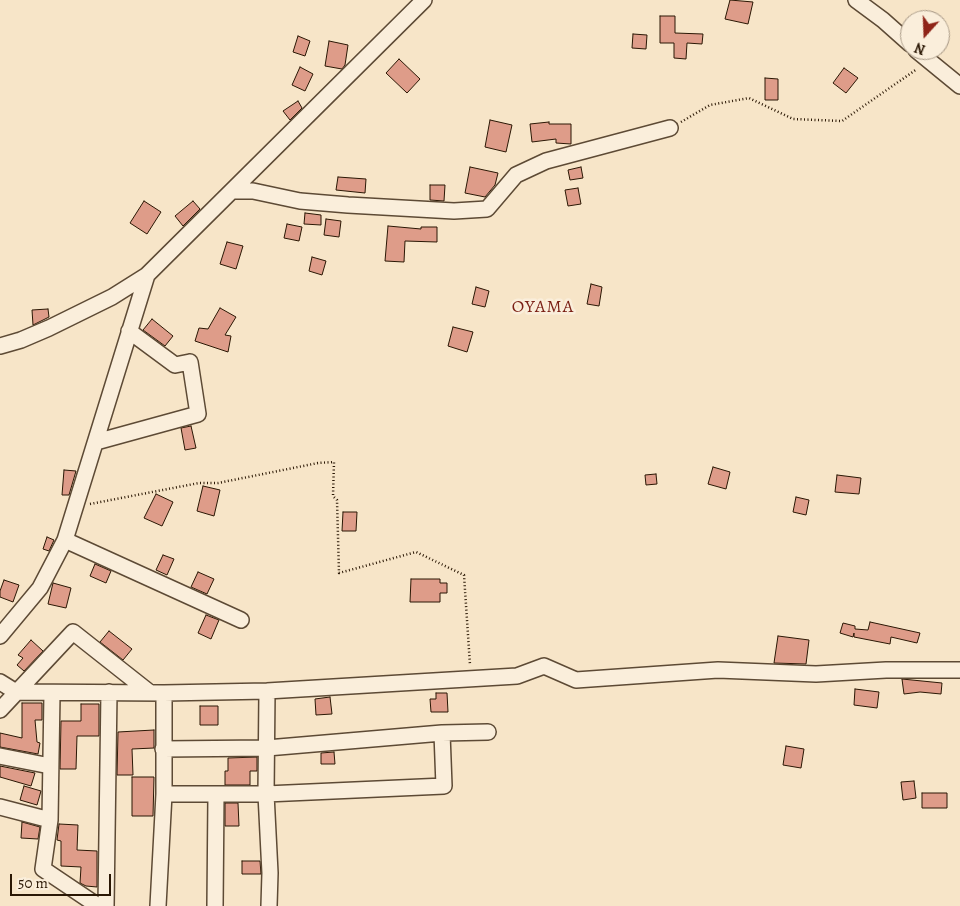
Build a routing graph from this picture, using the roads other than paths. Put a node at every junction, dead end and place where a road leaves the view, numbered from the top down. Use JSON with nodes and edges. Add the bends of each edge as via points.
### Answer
{"nodes":[{"id":1,"x":424,"y":0,"type":"edge"},
{"id":2,"x":856,"y":0,"type":"edge"},
{"id":3,"x":900,"y":35,"type":"edge"},
{"id":4,"x":927,"y":60,"type":"edge"},
{"id":5,"x":960,"y":86,"type":"edge"},
{"id":6,"x":670,"y":128,"type":"road end"},
{"id":7,"x":234,"y":191,"type":"junction"},
{"id":8,"x":147,"y":275,"type":"junction"},
{"id":9,"x":129,"y":331,"type":"junction"},
{"id":10,"x":0,"y":346,"type":"edge"},
{"id":11,"x":96,"y":442,"type":"junction"},
{"id":12,"x":65,"y":540,"type":"junction"},
{"id":13,"x":241,"y":620,"type":"dead end"},
{"id":14,"x":0,"y":636,"type":"edge"},
{"id":15,"x":960,"y":670,"type":"edge"},
{"id":16,"x":0,"y":682,"type":"edge"},
{"id":17,"x":267,"y":691,"type":"junction"},
{"id":18,"x":16,"y":692,"type":"junction"},
{"id":19,"x":109,"y":692,"type":"junction"},
{"id":20,"x":156,"y":692,"type":"junction"},
{"id":21,"x":52,"y":694,"type":"junction"},
{"id":22,"x":0,"y":710,"type":"edge"},
{"id":23,"x":488,"y":732,"type":"dead end"},
{"id":24,"x":442,"y":733,"type":"junction"},
{"id":25,"x":267,"y":748,"type":"junction"},
{"id":26,"x":163,"y":749,"type":"junction"},
{"id":27,"x":0,"y":756,"type":"edge"},
{"id":28,"x":50,"y":766,"type":"junction"},
{"id":29,"x":164,"y":794,"type":"junction"},
{"id":30,"x":266,"y":794,"type":"junction"},
{"id":31,"x":216,"y":795,"type":"junction"},
{"id":32,"x":0,"y":807,"type":"edge"},
{"id":33,"x":50,"y":820,"type":"junction"},
{"id":34,"x":98,"y":906,"type":"edge"},
{"id":35,"x":106,"y":906,"type":"edge"},
{"id":36,"x":158,"y":906,"type":"edge"},
{"id":37,"x":215,"y":906,"type":"edge"},
{"id":38,"x":269,"y":906,"type":"edge"}],
"edges":[{"from":1,"to":7,"type":"street"},
{"from":2,"to":3,"type":"street"},
{"from":4,"to":5,"type":"street"},
{"from":6,"to":7,"type":"street","via":[[546,161],[516,175],[487,209],[454,211],[348,206]]},
{"from":7,"to":8,"type":"street"},
{"from":8,"to":9,"type":"street"},
{"from":8,"to":10,"type":"street","via":[[112,297],[49,328]]},
{"from":9,"to":11,"type":"street"},
{"from":9,"to":11,"type":"street","via":[[175,365],[190,362],[198,414]]},
{"from":11,"to":12,"type":"street"},
{"from":12,"to":13,"type":"street"},
{"from":12,"to":14,"type":"street","via":[[40,588]]},
{"from":15,"to":17,"type":"street","via":[[816,674],[718,670],[576,680],[544,666],[517,676]]},
{"from":16,"to":18,"type":"street"},
{"from":17,"to":20,"type":"street"},
{"from":17,"to":25,"type":"street"},
{"from":18,"to":20,"type":"street","via":[[73,632]]},
{"from":18,"to":21,"type":"street"},
{"from":18,"to":22,"type":"street"},
{"from":19,"to":20,"type":"street"},
{"from":19,"to":21,"type":"street"},
{"from":19,"to":35,"type":"street"},
{"from":20,"to":26,"type":"street"},
{"from":21,"to":28,"type":"street"},
{"from":23,"to":24,"type":"street"},
{"from":24,"to":25,"type":"street"},
{"from":24,"to":30,"type":"street","via":[[444,786]]},
{"from":25,"to":26,"type":"street"},
{"from":25,"to":30,"type":"street"},
{"from":26,"to":29,"type":"street"},
{"from":27,"to":28,"type":"street"},
{"from":28,"to":33,"type":"street"},
{"from":29,"to":31,"type":"street"},
{"from":29,"to":36,"type":"street"},
{"from":30,"to":31,"type":"street"},
{"from":30,"to":38,"type":"street"},
{"from":31,"to":37,"type":"street"},
{"from":32,"to":33,"type":"street"},
{"from":33,"to":34,"type":"street","via":[[43,869]]}]}
